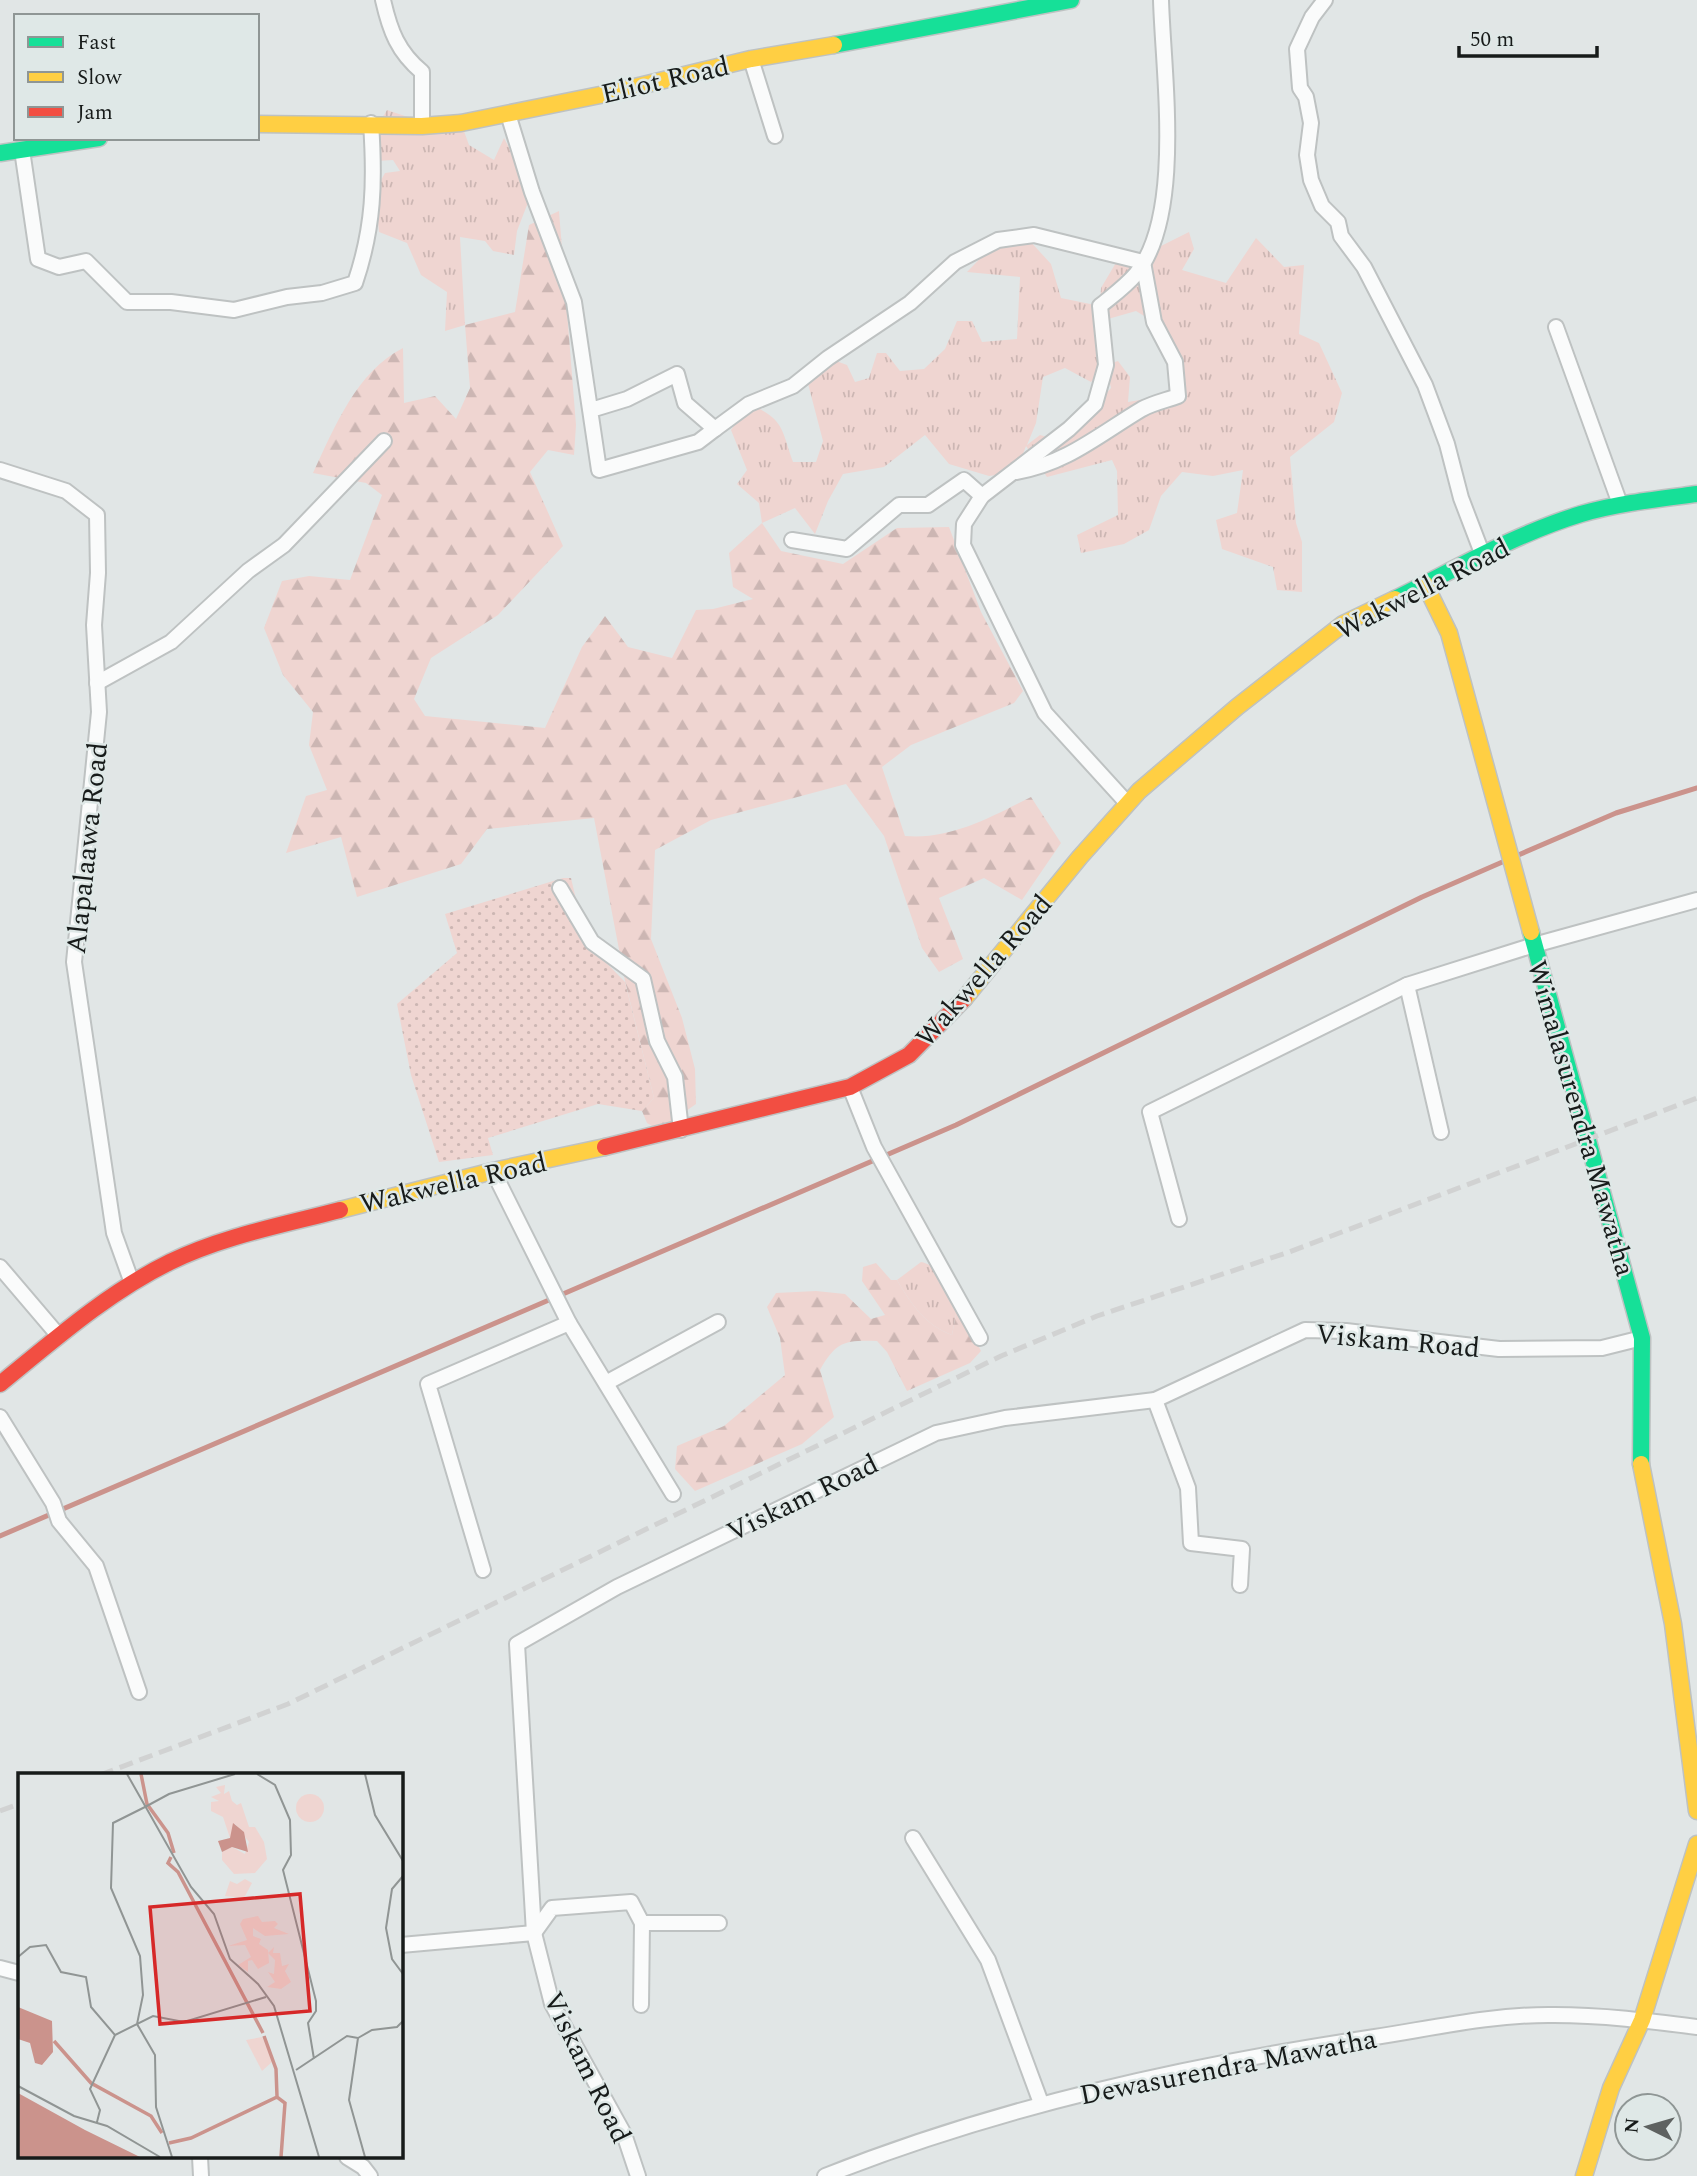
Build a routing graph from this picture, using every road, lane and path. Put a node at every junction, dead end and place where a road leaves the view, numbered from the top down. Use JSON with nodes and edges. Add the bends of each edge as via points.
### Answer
{"nodes":[{"id":1,"x":383,"y":0,"type":"edge"},
{"id":2,"x":1071,"y":0,"type":"edge"},
{"id":3,"x":1161,"y":0,"type":"edge"},
{"id":4,"x":1325,"y":0,"type":"edge"},
{"id":5,"x":751,"y":59,"type":"junction"},
{"id":6,"x":508,"y":114,"type":"junction"},
{"id":7,"x":371,"y":123,"type":"junction"},
{"id":8,"x":259,"y":124,"type":"edge"},
{"id":9,"x":422,"y":126,"type":"junction"},
{"id":10,"x":775,"y":136,"type":"dead end"},
{"id":11,"x":86,"y":140,"type":"edge"},
{"id":12,"x":22,"y":150,"type":"junction"},
{"id":13,"x":0,"y":153,"type":"edge"},
{"id":14,"x":1143,"y":262,"type":"junction"},
{"id":15,"x":1556,"y":327,"type":"dead end"},
{"id":16,"x":591,"y":410,"type":"junction"},
{"id":17,"x":715,"y":429,"type":"junction"},
{"id":18,"x":384,"y":441,"type":"dead end"},
{"id":19,"x":0,"y":470,"type":"edge"},
{"id":20,"x":1016,"y":472,"type":"junction"},
{"id":21,"x":1697,"y":495,"type":"edge"},
{"id":22,"x":982,"y":496,"type":"junction"},
{"id":23,"x":1620,"y":504,"type":"junction"},
{"id":24,"x":792,"y":540,"type":"dead end"},
{"id":25,"x":1482,"y":553,"type":"junction"},
{"id":26,"x":1425,"y":584,"type":"junction"},
{"id":27,"x":97,"y":683,"type":"junction"},
{"id":28,"x":1126,"y":803,"type":"junction"},
{"id":29,"x":560,"y":888,"type":"dead end"},
{"id":30,"x":1697,"y":900,"type":"edge"},
{"id":31,"x":1534,"y":945,"type":"junction"},
{"id":32,"x":1407,"y":985,"type":"junction"},
{"id":33,"x":850,"y":1087,"type":"junction"},
{"id":34,"x":681,"y":1130,"type":"junction"},
{"id":35,"x":1441,"y":1132,"type":"dead end"},
{"id":36,"x":493,"y":1171,"type":"junction"},
{"id":37,"x":1179,"y":1220,"type":"dead end"},
{"id":38,"x":0,"y":1267,"type":"edge"},
{"id":39,"x":132,"y":1283,"type":"junction"},
{"id":40,"x":718,"y":1322,"type":"dead end"},
{"id":41,"x":569,"y":1323,"type":"junction"},
{"id":42,"x":58,"y":1335,"type":"junction"},
{"id":43,"x":980,"y":1338,"type":"dead end"},
{"id":44,"x":1642,"y":1338,"type":"junction"},
{"id":45,"x":606,"y":1383,"type":"junction"},
{"id":46,"x":0,"y":1384,"type":"edge"},
{"id":47,"x":1155,"y":1400,"type":"junction"},
{"id":48,"x":0,"y":1417,"type":"edge"},
{"id":49,"x":673,"y":1494,"type":"dead end"},
{"id":50,"x":483,"y":1570,"type":"dead end"},
{"id":51,"x":1240,"y":1585,"type":"dead end"},
{"id":52,"x":139,"y":1692,"type":"dead end"},
{"id":53,"x":1697,"y":1811,"type":"edge"},
{"id":54,"x":913,"y":1838,"type":"dead end"},
{"id":55,"x":1697,"y":1844,"type":"edge"},
{"id":56,"x":642,"y":1923,"type":"junction"},
{"id":57,"x":719,"y":1923,"type":"dead end"},
{"id":58,"x":534,"y":1933,"type":"junction"},
{"id":59,"x":402,"y":1945,"type":"edge"},
{"id":60,"x":0,"y":1968,"type":"edge"},
{"id":61,"x":18,"y":1973,"type":"edge"},
{"id":62,"x":641,"y":2005,"type":"dead end"},
{"id":63,"x":1642,"y":2020,"type":"junction"},
{"id":64,"x":1697,"y":2026,"type":"edge"},
{"id":65,"x":1041,"y":2103,"type":"junction"},
{"id":66,"x":200,"y":2158,"type":"edge"},
{"id":67,"x":349,"y":2158,"type":"edge"},
{"id":68,"x":201,"y":2176,"type":"edge"},
{"id":69,"x":370,"y":2176,"type":"edge"},
{"id":70,"x":638,"y":2176,"type":"edge"},
{"id":71,"x":825,"y":2176,"type":"edge"},
{"id":72,"x":1584,"y":2176,"type":"edge"}],
"edges":[{"from":1,"to":9,"type":"street","via":[[395,42],[422,72]]},
{"from":2,"to":5,"type":"street","name":"Eliot Road"},
{"from":3,"to":14,"type":"street","via":[[1168,155],[1159,228]]},
{"from":4,"to":25,"type":"street","via":[[1297,49],[1300,88],[1311,123],[1307,155],[1311,180],[1322,206],[1338,222],[1341,236],[1364,267],[1425,385]]},
{"from":5,"to":6,"type":"street","name":"Eliot Road"},
{"from":5,"to":10,"type":"street"},
{"from":6,"to":9,"type":"street","name":"Eliot Road"},
{"from":6,"to":16,"type":"street","via":[[536,205],[574,302]]},
{"from":7,"to":8,"type":"street","name":"Eliot Road"},
{"from":7,"to":9,"type":"street","name":"Eliot Road"},
{"from":7,"to":12,"type":"street","via":[[375,184],[367,246],[355,283],[234,310],[127,302],[86,261],[59,267],[38,259]]},
{"from":11,"to":12,"type":"street"},
{"from":12,"to":13,"type":"street"},
{"from":14,"to":17,"type":"street","via":[[1034,235],[998,240],[955,262],[910,303],[793,386],[749,404]]},
{"from":14,"to":20,"type":"street","via":[[1100,306],[1106,365],[1094,404]]},
{"from":14,"to":20,"type":"street","via":[[1154,322],[1175,362],[1178,396],[1144,407],[1085,448],[1040,468]]},
{"from":15,"to":23,"type":"street"},
{"from":16,"to":17,"type":"street","via":[[627,399],[677,374],[685,403]]},
{"from":16,"to":17,"type":"street","via":[[599,470],[698,442]]},
{"from":18,"to":27,"type":"street","via":[[284,545],[247,571],[170,642]]},
{"from":19,"to":27,"type":"street","name":"Alapalaawa Road","via":[[66,491],[97,515]]},
{"from":20,"to":22,"type":"street"},
{"from":21,"to":23,"type":"street","name":"Wakwella Road"},
{"from":22,"to":24,"type":"street","via":[[964,480],[928,505],[899,505],[847,549]]},
{"from":22,"to":28,"type":"street","via":[[964,524],[963,545],[1045,713]]},
{"from":23,"to":25,"type":"street","name":"Wakwella Road","via":[[1578,514]]},
{"from":25,"to":26,"type":"street","name":"Wakwella Road"},
{"from":26,"to":28,"type":"street","name":"Wakwella Road","via":[[1343,624]]},
{"from":26,"to":31,"type":"street","name":"Wimalasurendra Mawatha","via":[[1449,634]]},
{"from":27,"to":39,"type":"street","name":"Alapalaawa Road","via":[[92,804],[74,962],[114,1233]]},
{"from":28,"to":33,"type":"street","name":"Wakwella Road","via":[[950,1016],[909,1055]]},
{"from":29,"to":34,"type":"street","via":[[592,942],[643,979],[657,1041],[675,1077]]},
{"from":30,"to":31,"type":"street"},
{"from":31,"to":32,"type":"street"},
{"from":31,"to":44,"type":"street","name":"Wimalasurendra Mawatha"},
{"from":32,"to":35,"type":"street"},
{"from":32,"to":37,"type":"street","via":[[1150,1112]]},
{"from":33,"to":34,"type":"street","name":"Wakwella Road"},
{"from":33,"to":43,"type":"street","via":[[874,1147]]},
{"from":34,"to":36,"type":"street","name":"Wakwella Road"},
{"from":36,"to":39,"type":"street","name":"Wakwella Road","via":[[229,1239],[172,1261]]},
{"from":36,"to":41,"type":"street"},
{"from":38,"to":42,"type":"street"},
{"from":39,"to":42,"type":"street","name":"Wakwella Road"},
{"from":40,"to":45,"type":"street"},
{"from":41,"to":45,"type":"street"},
{"from":41,"to":50,"type":"street","via":[[428,1384]]},
{"from":42,"to":46,"type":"street","name":"Wakwella Road"},
{"from":44,"to":47,"type":"street","name":"Viskam Road","via":[[1601,1348],[1499,1349],[1305,1330]]},
{"from":44,"to":53,"type":"street","name":"Wimalasurendra Mawatha","via":[[1641,1472],[1673,1624]]},
{"from":45,"to":49,"type":"street"},
{"from":47,"to":51,"type":"street","via":[[1188,1488],[1191,1543],[1242,1549]]},
{"from":47,"to":58,"type":"street","name":"Viskam Road","via":[[1005,1418],[936,1433],[617,1587],[517,1644]]},
{"from":48,"to":52,"type":"street","via":[[53,1503],[59,1521],[96,1566]]},
{"from":54,"to":65,"type":"street","via":[[988,1960]]},
{"from":55,"to":63,"type":"street"},
{"from":56,"to":57,"type":"street"},
{"from":56,"to":58,"type":"street","via":[[631,1902],[552,1908]]},
{"from":56,"to":62,"type":"street"},
{"from":58,"to":59,"type":"street"},
{"from":58,"to":70,"type":"street","name":"Viskam Road","via":[[552,2004],[624,2134]]},
{"from":60,"to":61,"type":"street"},
{"from":63,"to":64,"type":"street","name":"Dewasurendra Mawatha"},
{"from":63,"to":65,"type":"street","name":"Dewasurendra Mawatha","via":[[1553,2015],[1469,2023],[1303,2048]]},
{"from":63,"to":72,"type":"street","via":[[1611,2088]]},
{"from":65,"to":71,"type":"street","name":"Dewasurendra Mawatha","via":[[882,2153]]},
{"from":66,"to":68,"type":"street"},
{"from":67,"to":69,"type":"street"}]}
